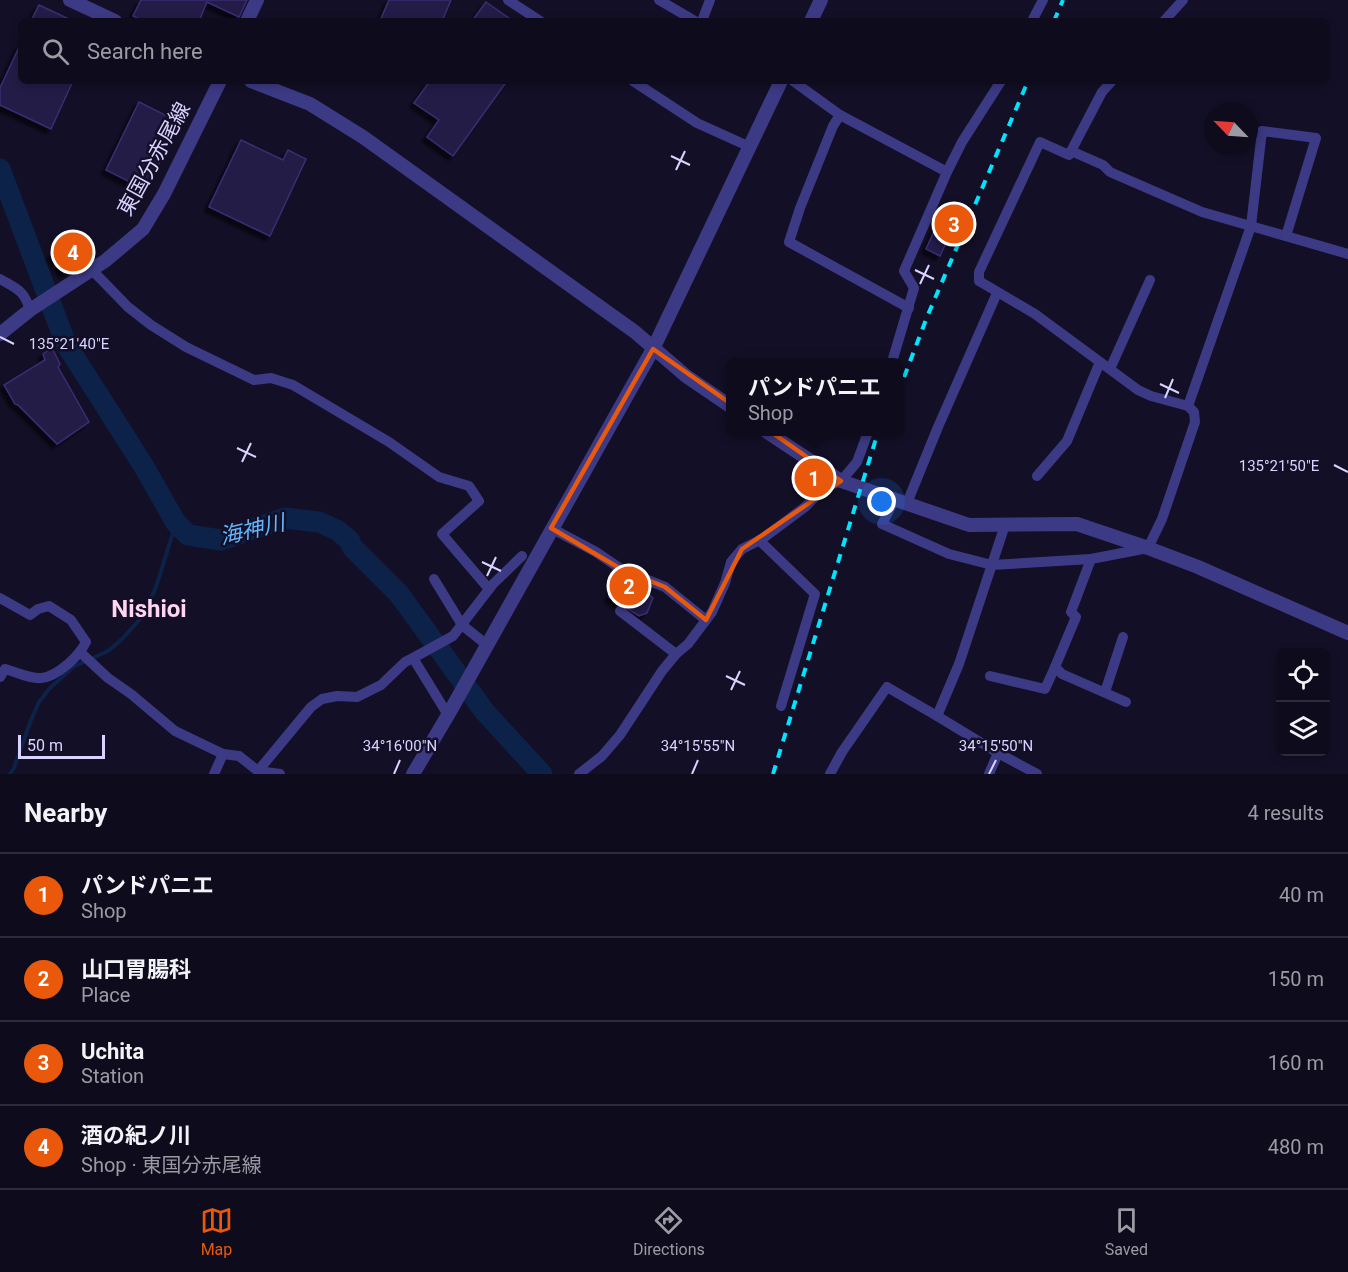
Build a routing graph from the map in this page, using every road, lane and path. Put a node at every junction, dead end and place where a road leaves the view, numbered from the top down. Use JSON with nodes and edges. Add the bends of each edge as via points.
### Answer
{"nodes":[{"id":1,"x":70,"y":0,"type":"edge"},
{"id":2,"x":257,"y":0,"type":"edge"},
{"id":3,"x":508,"y":0,"type":"edge"},
{"id":4,"x":659,"y":0,"type":"edge"},
{"id":5,"x":710,"y":0,"type":"edge"},
{"id":6,"x":821,"y":0,"type":"edge"},
{"id":7,"x":1043,"y":0,"type":"edge"},
{"id":8,"x":1183,"y":0,"type":"edge"},
{"id":9,"x":109,"y":18,"type":"edge"},
{"id":10,"x":248,"y":18,"type":"edge"},
{"id":11,"x":535,"y":18,"type":"edge"},
{"id":12,"x":690,"y":18,"type":"edge"},
{"id":13,"x":703,"y":18,"type":"edge"},
{"id":14,"x":812,"y":18,"type":"edge"},
{"id":15,"x":1034,"y":18,"type":"edge"},
{"id":16,"x":1167,"y":18,"type":"edge"},
{"id":17,"x":219,"y":84,"type":"edge"},
{"id":18,"x":259,"y":84,"type":"edge"},
{"id":19,"x":638,"y":84,"type":"edge"},
{"id":20,"x":780,"y":84,"type":"edge"},
{"id":21,"x":797,"y":84,"type":"edge"},
{"id":22,"x":999,"y":84,"type":"edge"},
{"id":23,"x":1109,"y":84,"type":"edge"},
{"id":24,"x":840,"y":115,"type":"junction"},
{"id":25,"x":750,"y":147,"type":"junction"},
{"id":26,"x":1071,"y":151,"type":"junction"},
{"id":27,"x":947,"y":172,"type":"junction"},
{"id":28,"x":1251,"y":226,"type":"junction"},
{"id":29,"x":1286,"y":236,"type":"junction"},
{"id":30,"x":1348,"y":254,"type":"edge"},
{"id":31,"x":92,"y":270,"type":"junction"},
{"id":32,"x":0,"y":279,"type":"edge"},
{"id":33,"x":1150,"y":280,"type":"dead end"},
{"id":34,"x":997,"y":293,"type":"junction"},
{"id":35,"x":909,"y":308,"type":"junction"},
{"id":36,"x":30,"y":310,"type":"junction"},
{"id":37,"x":0,"y":334,"type":"edge"},
{"id":38,"x":653,"y":349,"type":"junction"},
{"id":39,"x":894,"y":358,"type":"edge"},
{"id":40,"x":1100,"y":362,"type":"junction"},
{"id":41,"x":1110,"y":369,"type":"junction"},
{"id":42,"x":726,"y":403,"type":"edge"},
{"id":43,"x":1188,"y":406,"type":"junction"},
{"id":44,"x":773,"y":436,"type":"edge"},
{"id":45,"x":867,"y":436,"type":"edge"},
{"id":46,"x":1037,"y":476,"type":"dead end"},
{"id":47,"x":841,"y":481,"type":"junction"},
{"id":48,"x":901,"y":501,"type":"junction"},
{"id":49,"x":1005,"y":525,"type":"junction"},
{"id":50,"x":551,"y":528,"type":"junction"},
{"id":51,"x":759,"y":540,"type":"junction"},
{"id":52,"x":1148,"y":548,"type":"junction"},
{"id":53,"x":522,"y":556,"type":"dead end"},
{"id":54,"x":1091,"y":559,"type":"junction"},
{"id":55,"x":992,"y":565,"type":"junction"},
{"id":56,"x":434,"y":579,"type":"dead end"},
{"id":57,"x":489,"y":589,"type":"junction"},
{"id":58,"x":0,"y":598,"type":"edge"},
{"id":59,"x":620,"y":611,"type":"dead end"},
{"id":60,"x":706,"y":620,"type":"junction"},
{"id":61,"x":462,"y":625,"type":"junction"},
{"id":62,"x":1348,"y":633,"type":"edge"},
{"id":63,"x":1124,"y":637,"type":"dead end"},
{"id":64,"x":487,"y":645,"type":"junction"},
{"id":65,"x":81,"y":653,"type":"junction"},
{"id":66,"x":676,"y":654,"type":"junction"},
{"id":67,"x":412,"y":658,"type":"junction"},
{"id":68,"x":1055,"y":667,"type":"junction"},
{"id":69,"x":990,"y":676,"type":"dead end"},
{"id":70,"x":0,"y":677,"type":"edge"},
{"id":71,"x":1105,"y":692,"type":"junction"},
{"id":72,"x":1126,"y":702,"type":"dead end"},
{"id":73,"x":781,"y":706,"type":"dead end"},
{"id":74,"x":451,"y":710,"type":"junction"},
{"id":75,"x":937,"y":716,"type":"junction"},
{"id":76,"x":998,"y":753,"type":"junction"},
{"id":77,"x":223,"y":754,"type":"junction"},
{"id":78,"x":258,"y":771,"type":"junction"},
{"id":79,"x":214,"y":774,"type":"edge"},
{"id":80,"x":280,"y":774,"type":"edge"},
{"id":81,"x":413,"y":774,"type":"edge"},
{"id":82,"x":579,"y":774,"type":"edge"},
{"id":83,"x":830,"y":774,"type":"edge"},
{"id":84,"x":988,"y":774,"type":"edge"},
{"id":85,"x":1037,"y":774,"type":"edge"}],
"edges":[{"from":1,"to":9,"type":"street"},
{"from":2,"to":10,"type":"street"},
{"from":3,"to":11,"type":"street"},
{"from":4,"to":12,"type":"street"},
{"from":5,"to":13,"type":"street"},
{"from":6,"to":14,"type":"street"},
{"from":7,"to":15,"type":"street"},
{"from":8,"to":16,"type":"street"},
{"from":17,"to":31,"type":"street","name":"東国分赤尾線","via":[[143,229]]},
{"from":18,"to":38,"type":"street","via":[[310,104],[363,137],[635,332]]},
{"from":19,"to":25,"type":"street","via":[[697,123]]},
{"from":20,"to":25,"type":"street"},
{"from":21,"to":24,"type":"street"},
{"from":22,"to":27,"type":"street"},
{"from":23,"to":26,"type":"street"},
{"from":24,"to":27,"type":"street"},
{"from":24,"to":35,"type":"street","via":[[789,242]]},
{"from":25,"to":38,"type":"street"},
{"from":26,"to":28,"type":"street","via":[[1202,212]]},
{"from":26,"to":34,"type":"street","via":[[1069,155],[1040,142],[979,272],[979,281]]},
{"from":27,"to":35,"type":"street","via":[[904,271],[914,288]]},
{"from":28,"to":29,"type":"street"},
{"from":28,"to":29,"type":"street","via":[[1262,131],[1316,138]]},
{"from":28,"to":43,"type":"street"},
{"from":29,"to":30,"type":"street"},
{"from":31,"to":36,"type":"street","name":"東国分赤尾線"},
{"from":31,"to":57,"type":"street","via":[[128,307],[186,347],[254,380],[271,378],[293,385],[439,477],[469,486],[479,501],[442,534]]},
{"from":32,"to":36,"type":"street","via":[[22,292]]},
{"from":33,"to":41,"type":"street"},
{"from":34,"to":40,"type":"street","via":[[1035,314]]},
{"from":34,"to":48,"type":"street"},
{"from":35,"to":39,"type":"street"},
{"from":36,"to":37,"type":"street","name":"東国分赤尾線"},
{"from":38,"to":42,"type":"street"},
{"from":38,"to":50,"type":"street"},
{"from":40,"to":41,"type":"street"},
{"from":40,"to":46,"type":"street","via":[[1067,441]]},
{"from":41,"to":43,"type":"street","via":[[1150,396]]},
{"from":43,"to":52,"type":"street","via":[[1196,422]]},
{"from":44,"to":47,"type":"street"},
{"from":45,"to":47,"type":"street","via":[[857,462]]},
{"from":47,"to":48,"type":"street"},
{"from":47,"to":51,"type":"street","via":[[825,487],[805,507]]},
{"from":48,"to":49,"type":"street","via":[[969,525]]},
{"from":48,"to":55,"type":"street","via":[[882,524],[949,554]]},
{"from":49,"to":52,"type":"street","via":[[1077,524]]},
{"from":49,"to":55,"type":"street"},
{"from":50,"to":60,"type":"street","via":[[621,569],[664,587]]},
{"from":50,"to":64,"type":"street"},
{"from":51,"to":60,"type":"street","via":[[742,549],[731,562],[726,583]]},
{"from":51,"to":73,"type":"street","via":[[815,594]]},
{"from":52,"to":54,"type":"street"},
{"from":52,"to":62,"type":"street"},
{"from":53,"to":57,"type":"street"},
{"from":54,"to":55,"type":"street"},
{"from":54,"to":68,"type":"street","via":[[1071,612],[1077,617]]},
{"from":55,"to":75,"type":"street"},
{"from":56,"to":61,"type":"street"},
{"from":57,"to":61,"type":"street"},
{"from":58,"to":65,"type":"street","via":[[30,615],[49,606],[71,620],[86,642]]},
{"from":59,"to":66,"type":"street"},
{"from":60,"to":66,"type":"street"},
{"from":61,"to":64,"type":"street"},
{"from":61,"to":67,"type":"street","via":[[453,636]]},
{"from":63,"to":71,"type":"street"},
{"from":64,"to":74,"type":"street"},
{"from":65,"to":70,"type":"street","via":[[47,679],[5,669]]},
{"from":65,"to":77,"type":"street","via":[[175,731]]},
{"from":66,"to":82,"type":"street","via":[[620,735]]},
{"from":67,"to":74,"type":"street"},
{"from":67,"to":78,"type":"street","via":[[381,685],[357,697],[337,696],[311,706]]},
{"from":68,"to":69,"type":"street","via":[[1045,689]]},
{"from":68,"to":71,"type":"street","via":[[1062,674]]},
{"from":71,"to":72,"type":"street"},
{"from":74,"to":81,"type":"street"},
{"from":75,"to":76,"type":"street"},
{"from":75,"to":83,"type":"street","via":[[887,687]]},
{"from":76,"to":84,"type":"street"},
{"from":76,"to":85,"type":"street"},
{"from":77,"to":78,"type":"street","via":[[239,756]]},
{"from":77,"to":79,"type":"street"},
{"from":78,"to":80,"type":"street"}]}
